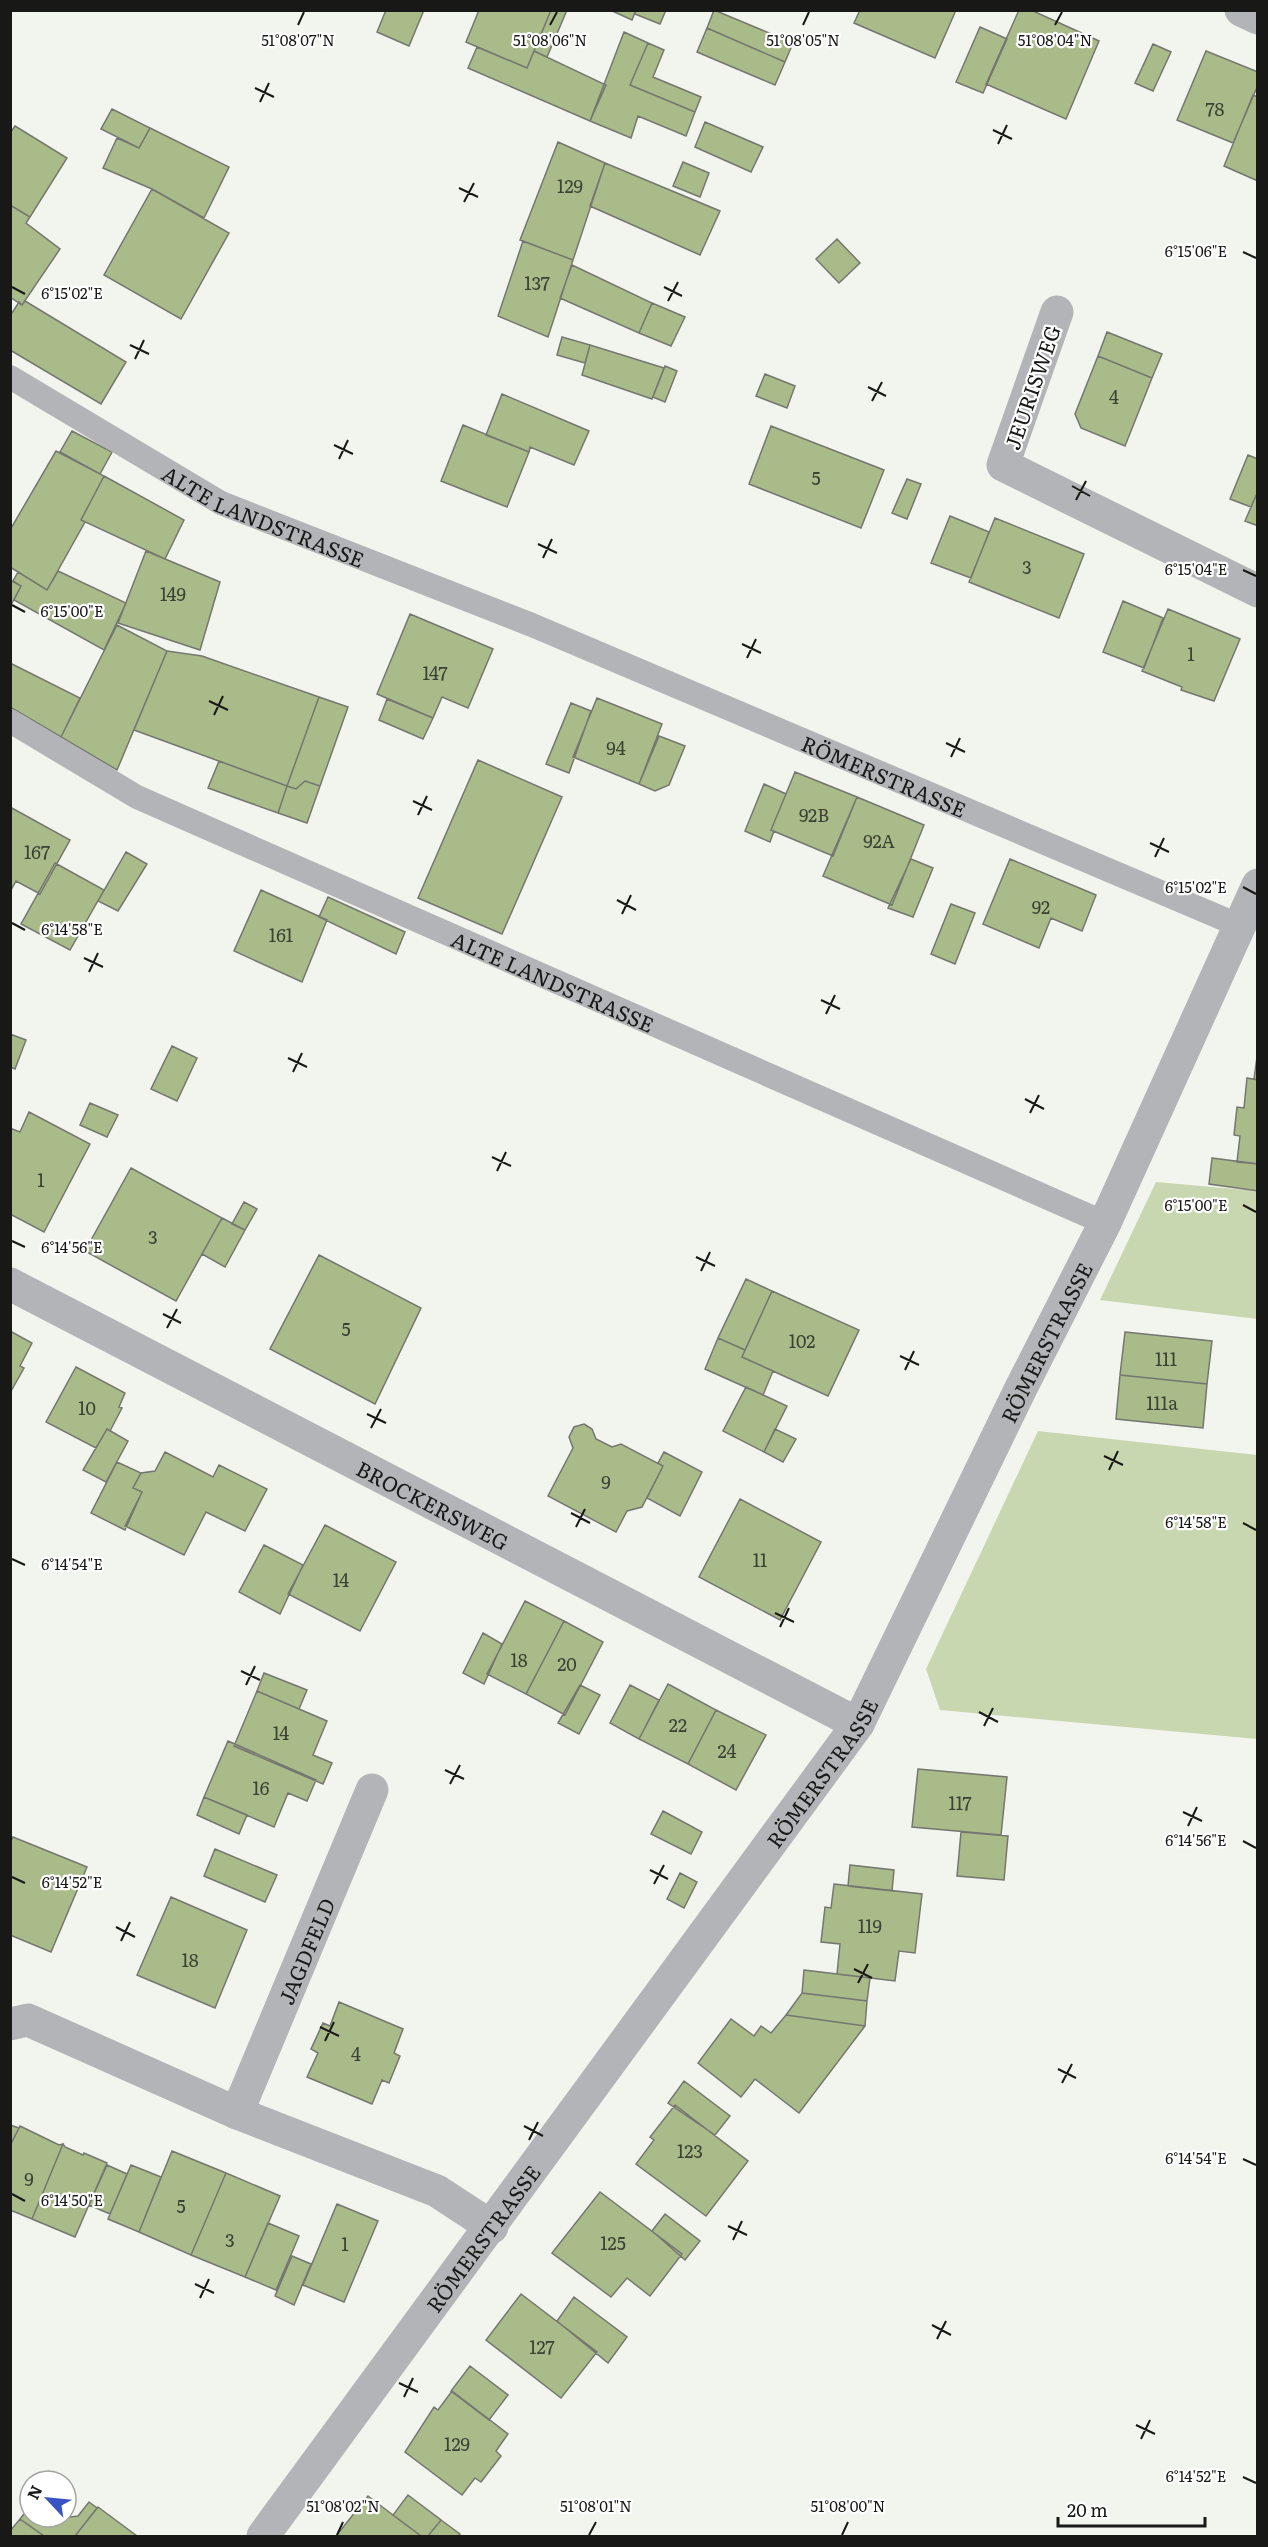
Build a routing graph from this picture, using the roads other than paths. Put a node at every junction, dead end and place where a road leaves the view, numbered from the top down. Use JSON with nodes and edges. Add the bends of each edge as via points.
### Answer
{"nodes":[{"id":1,"x":1241,"y":10,"type":"edge"},
{"id":2,"x":1257,"y":18,"type":"edge"},
{"id":3,"x":1057,"y":312,"type":"dead end"},
{"id":4,"x":10,"y":377,"type":"edge"},
{"id":5,"x":1257,"y":591,"type":"edge"},
{"id":6,"x":532,"y":625,"type":"joint"},
{"id":7,"x":10,"y":721,"type":"edge"},
{"id":8,"x":1257,"y":885,"type":"edge"},
{"id":9,"x":1238,"y":925,"type":"junction"},
{"id":10,"x":1105,"y":1223,"type":"junction"},
{"id":11,"x":10,"y":1284,"type":"edge"},
{"id":12,"x":858,"y":1724,"type":"junction"},
{"id":13,"x":372,"y":1790,"type":"dead end"},
{"id":14,"x":10,"y":2024,"type":"edge"},
{"id":15,"x":237,"y":2113,"type":"junction"},
{"id":16,"x":492,"y":2227,"type":"junction"},
{"id":17,"x":263,"y":2536,"type":"edge"}],
"edges":[{"from":1,"to":2,"type":"street"},
{"from":3,"to":5,"type":"street","name":"JEURISWEG","via":[[1003,465]]},
{"from":4,"to":6,"type":"lane","name":"ALTE LANDSTRASSE","via":[[221,503]]},
{"from":6,"to":9,"type":"lane","name":"RÖMERSTRASSE"},
{"from":7,"to":10,"type":"lane","name":"ALTE LANDSTRASSE","via":[[137,797]]},
{"from":8,"to":9,"type":"street","name":"RÖMERSTRASSE"},
{"from":9,"to":10,"type":"street","name":"RÖMERSTRASSE"},
{"from":10,"to":12,"type":"street","name":"RÖMERSTRASSE"},
{"from":11,"to":12,"type":"street","name":"BROCKERSWEG"},
{"from":12,"to":16,"type":"street","name":"RÖMERSTRASSE"},
{"from":13,"to":15,"type":"street","name":"JAGDFELD"},
{"from":14,"to":15,"type":"street","via":[[28,2020]]},
{"from":15,"to":16,"type":"street","via":[[437,2191]]},
{"from":16,"to":17,"type":"street","name":"RÖMERSTRASSE"}]}
